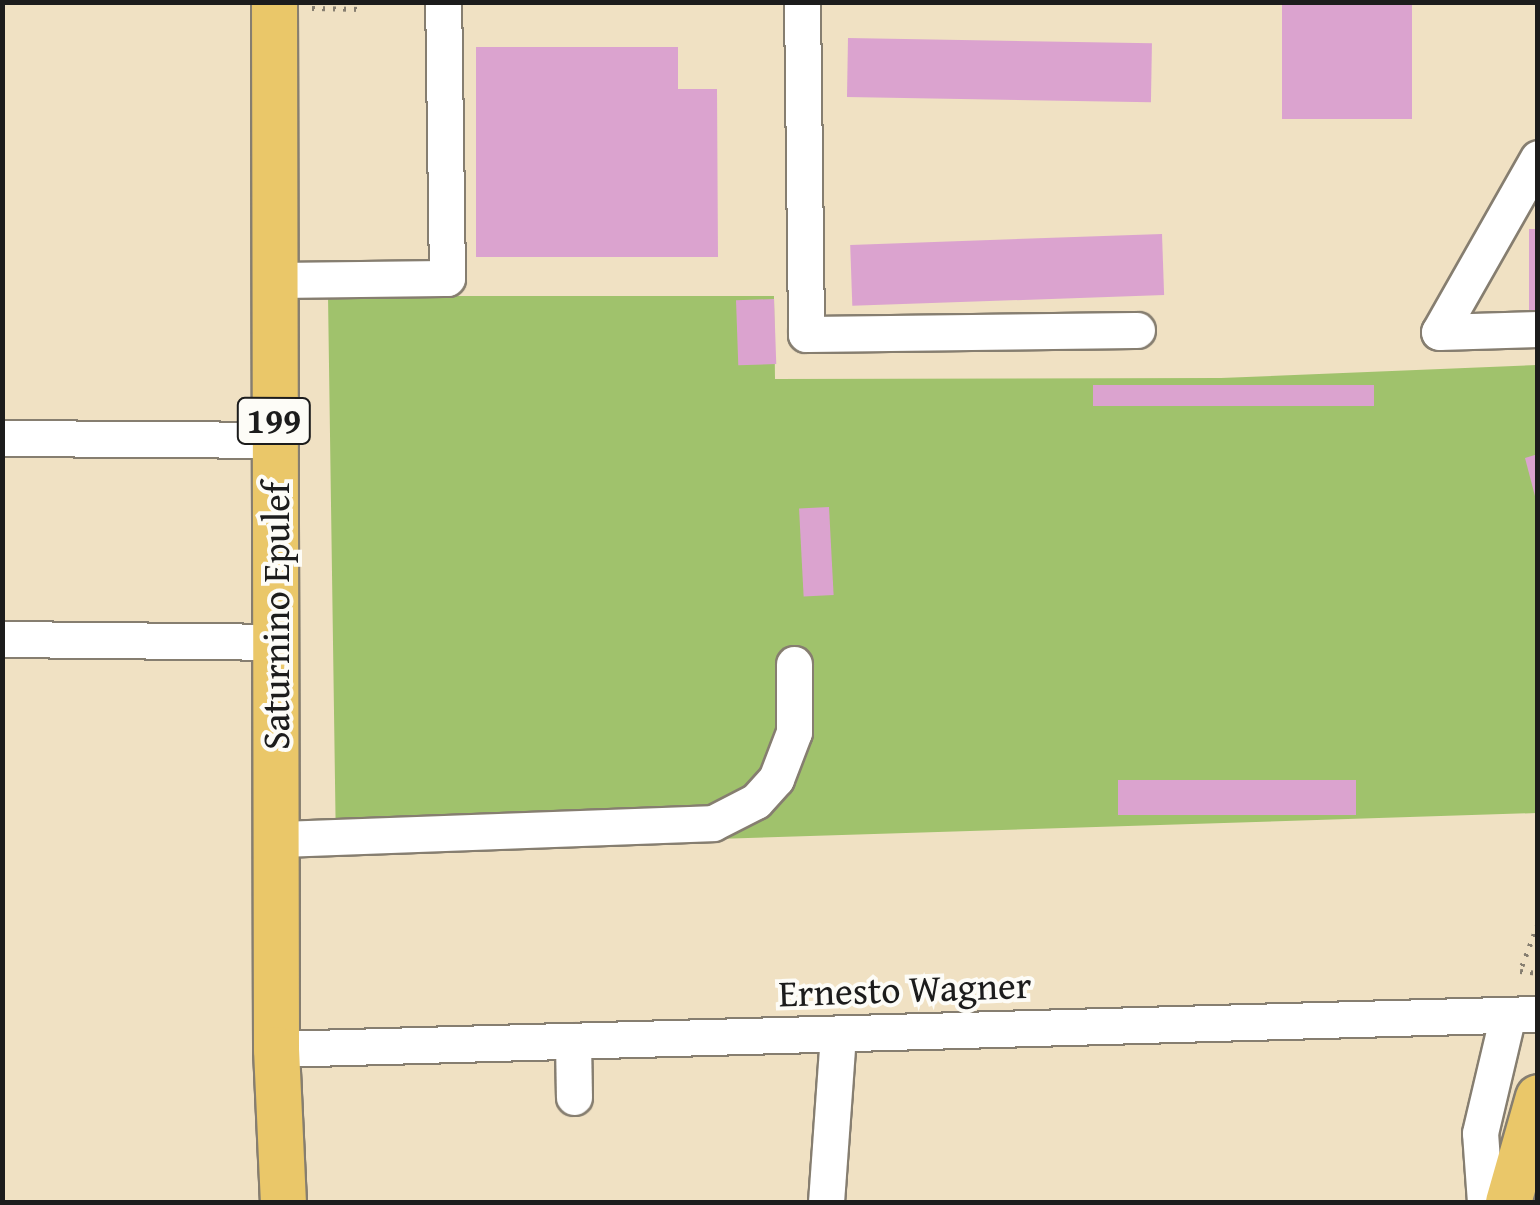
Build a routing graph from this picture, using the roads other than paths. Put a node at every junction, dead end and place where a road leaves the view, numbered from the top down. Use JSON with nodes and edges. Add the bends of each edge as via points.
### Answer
{"nodes":[{"id":1,"x":443,"y":2,"type":"edge"},
{"id":2,"x":802,"y":2,"type":"edge"},
{"id":3,"x":274,"y":4,"type":"edge"},
{"id":4,"x":1538,"y":158,"type":"edge"},
{"id":5,"x":274,"y":280,"type":"junction"},
{"id":6,"x":1137,"y":330,"type":"dead end"},
{"id":7,"x":1538,"y":330,"type":"edge"},
{"id":8,"x":2,"y":438,"type":"edge"},
{"id":9,"x":274,"y":440,"type":"junction"},
{"id":10,"x":2,"y":639,"type":"edge"},
{"id":11,"x":274,"y":642,"type":"junction"},
{"id":12,"x":794,"y":664,"type":"dead end"},
{"id":13,"x":278,"y":838,"type":"junction"},
{"id":14,"x":1523,"y":1014,"type":"edge"},
{"id":15,"x":838,"y":1034,"type":"junction"},
{"id":16,"x":572,"y":1041,"type":"junction"},
{"id":17,"x":276,"y":1049,"type":"junction"},
{"id":18,"x":574,"y":1097,"type":"dead end"},
{"id":19,"x":1538,"y":1097,"type":"edge"},
{"id":20,"x":256,"y":1202,"type":"edge"},
{"id":21,"x":284,"y":1202,"type":"edge"},
{"id":22,"x":826,"y":1202,"type":"edge"},
{"id":23,"x":1485,"y":1202,"type":"edge"},
{"id":24,"x":1508,"y":1202,"type":"edge"}],
"edges":[{"from":1,"to":5,"type":"street","via":[[447,278]]},
{"from":2,"to":6,"type":"street","via":[[806,334]]},
{"from":3,"to":5,"type":"main road","name":"Saturnino Epulef","number":"199"},
{"from":4,"to":7,"type":"street","via":[[1439,332]]},
{"from":5,"to":9,"type":"main road","name":"Saturnino Epulef","number":"199"},
{"from":8,"to":9,"type":"street"},
{"from":9,"to":11,"type":"main road","name":"Saturnino Epulef","number":"199"},
{"from":10,"to":11,"type":"street"},
{"from":11,"to":13,"type":"main road","name":"Saturnino Epulef","number":"199"},
{"from":12,"to":13,"type":"street","via":[[794,732],[776,779],[756,802],[713,823]]},
{"from":13,"to":17,"type":"main road","name":"Saturnino Epulef","number":"199"},
{"from":14,"to":15,"type":"street","name":"Ernesto Wagner"},
{"from":14,"to":23,"type":"street","via":[[1480,1133]]},
{"from":15,"to":16,"type":"street","name":"Ernesto Wagner"},
{"from":15,"to":22,"type":"street"},
{"from":16,"to":17,"type":"street","name":"Ernesto Wagner"},
{"from":16,"to":18,"type":"street"},
{"from":17,"to":20,"type":"main road","name":"Saturnino Epulef","number":"199","via":[[256,1150]]},
{"from":17,"to":21,"type":"main road","name":"Saturnino Epulef","number":"199"},
{"from":19,"to":24,"type":"main road"}]}
